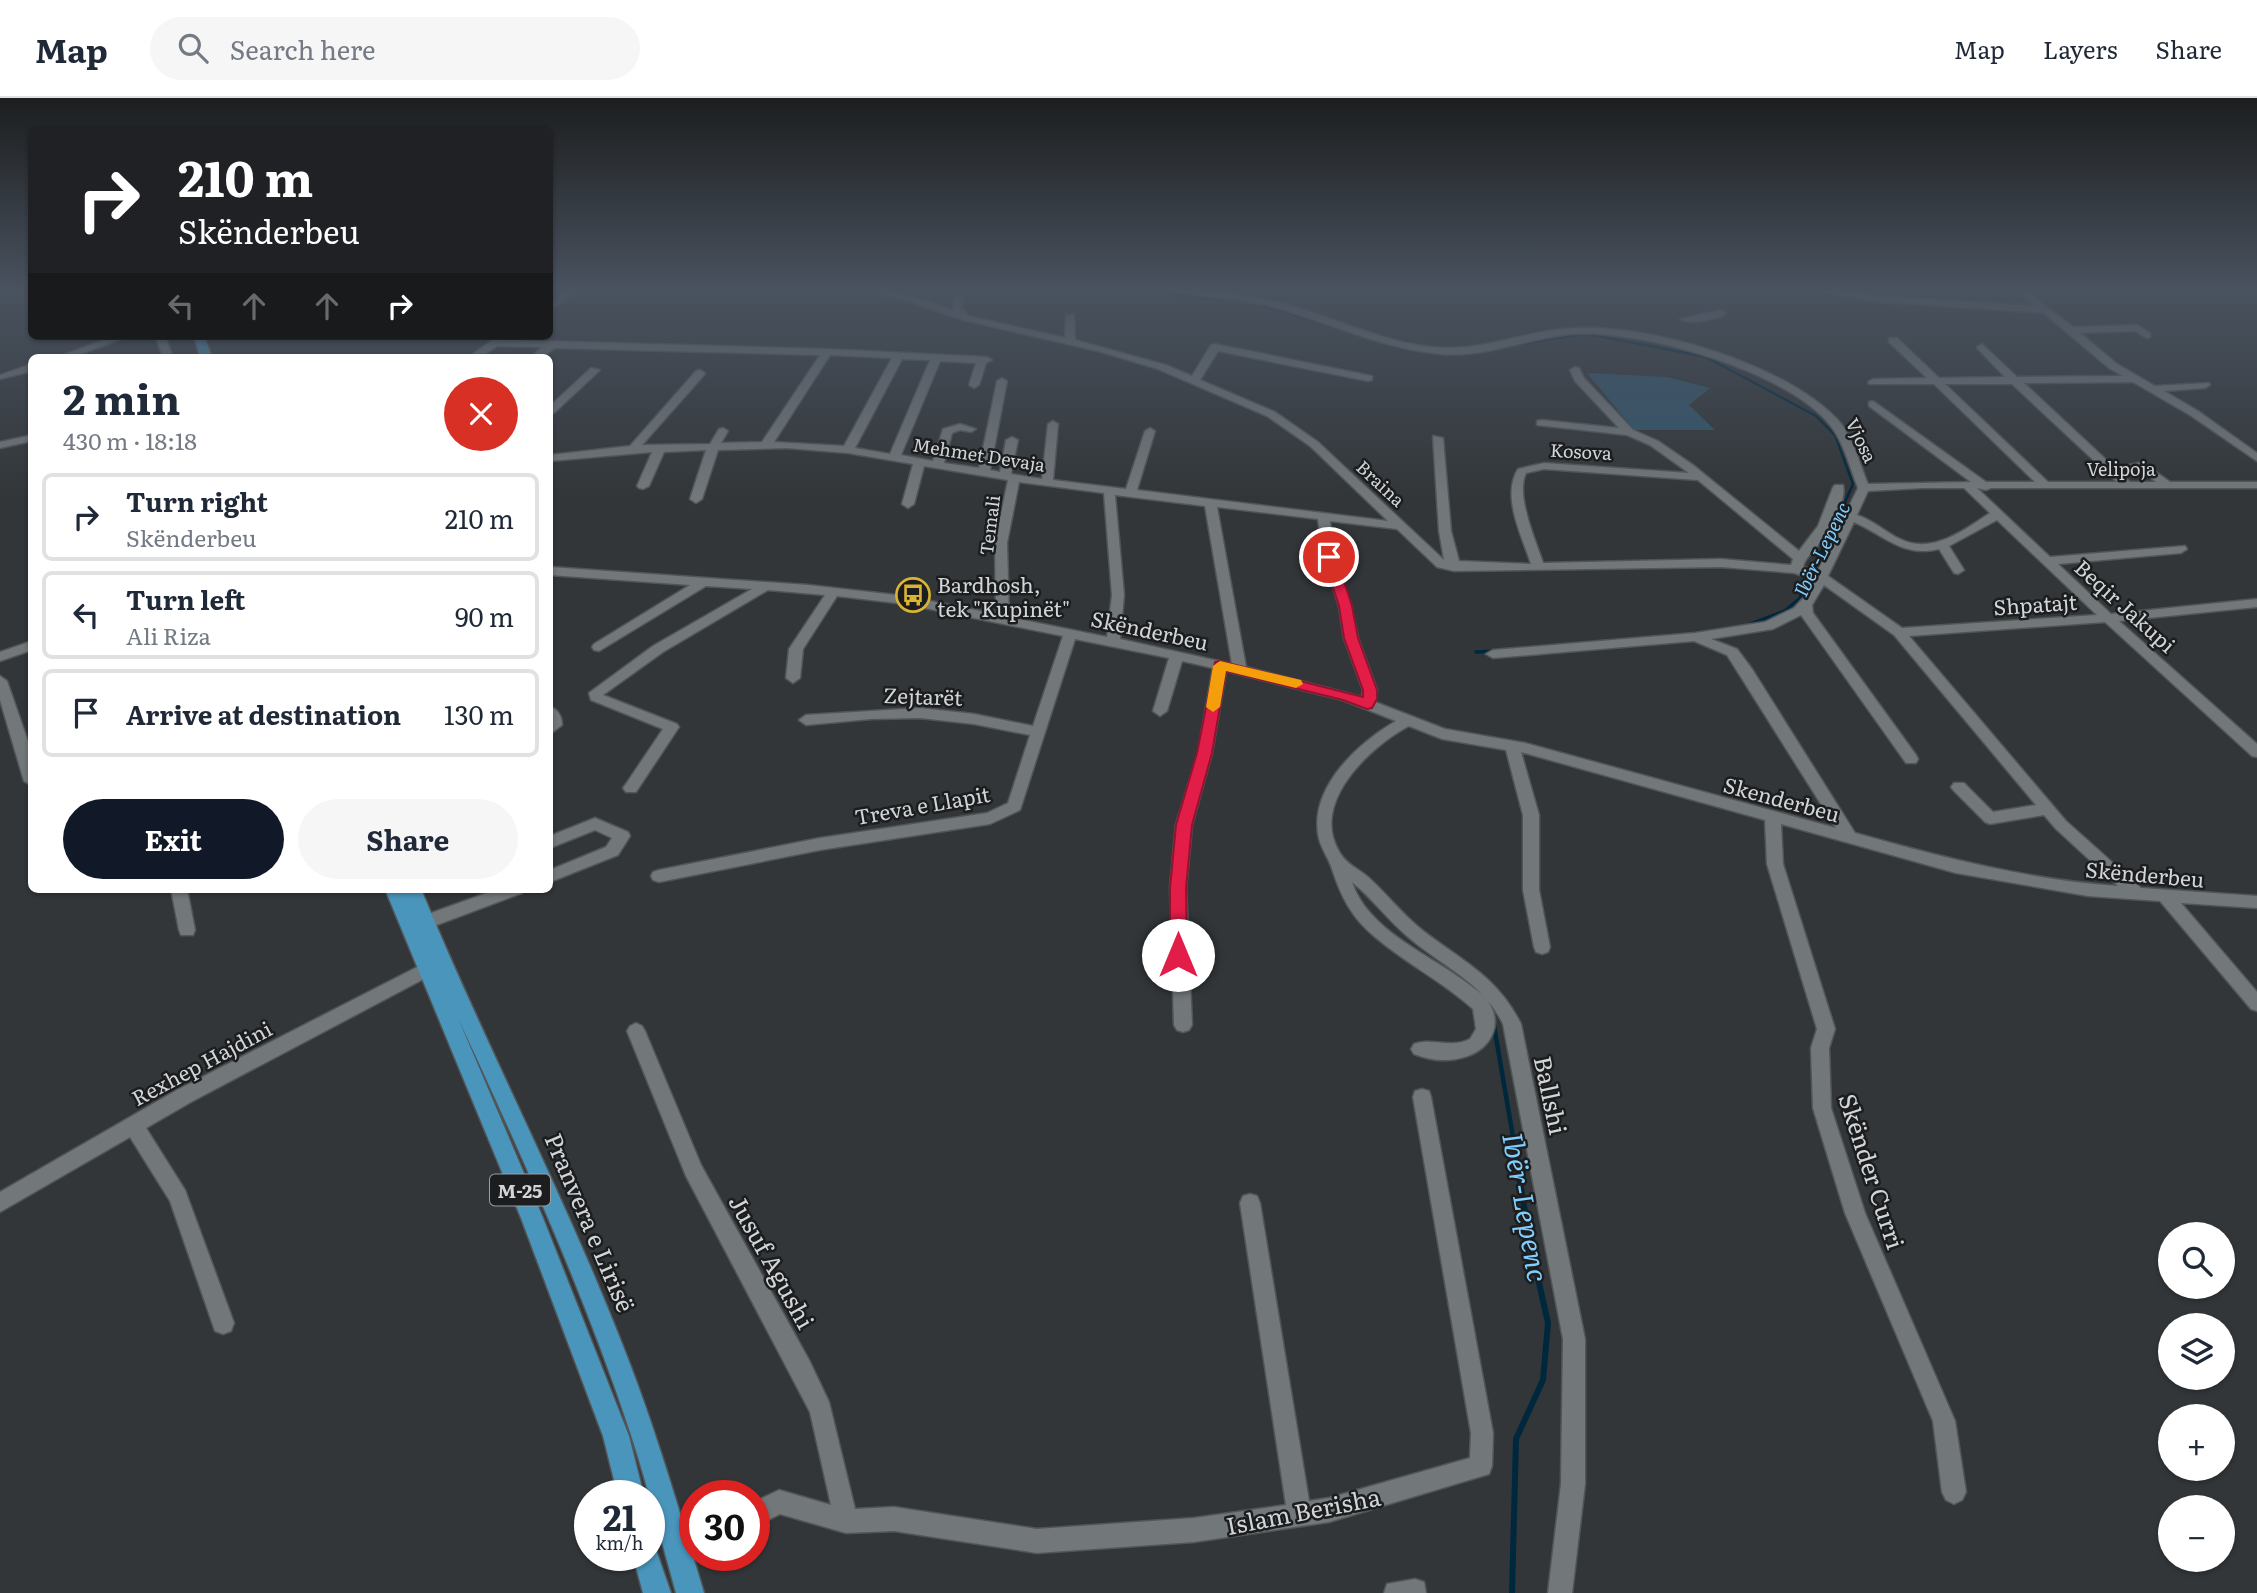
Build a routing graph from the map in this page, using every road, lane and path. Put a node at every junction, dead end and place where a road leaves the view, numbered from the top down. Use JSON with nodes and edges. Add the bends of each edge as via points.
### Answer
{"nodes":[{"id":1,"x":823,"y":358,"type":"edge"},
{"id":2,"x":898,"y":358,"type":"edge"},
{"id":3,"x":946,"y":358,"type":"edge"},
{"id":4,"x":1125,"y":358,"type":"edge"},
{"id":5,"x":1208,"y":358,"type":"edge"},
{"id":6,"x":1268,"y":358,"type":"edge"},
{"id":7,"x":1725,"y":358,"type":"edge"},
{"id":8,"x":1911,"y":358,"type":"edge"},
{"id":9,"x":1991,"y":358,"type":"edge"},
{"id":10,"x":2103,"y":358,"type":"edge"},
{"id":11,"x":935,"y":360,"type":"dead end"},
{"id":12,"x":28,"y":369,"type":"edge"},
{"id":13,"x":595,"y":370,"type":"dead end"},
{"id":14,"x":1575,"y":370,"type":"dead end"},
{"id":15,"x":699,"y":373,"type":"dead end"},
{"id":16,"x":3,"y":377,"type":"dead end"},
{"id":17,"x":1368,"y":378,"type":"dead end"},
{"id":18,"x":2009,"y":379,"type":"junction"},
{"id":19,"x":2137,"y":379,"type":"junction"},
{"id":20,"x":1195,"y":380,"type":"junction"},
{"id":21,"x":1002,"y":381,"type":"dead end"},
{"id":22,"x":1935,"y":381,"type":"junction"},
{"id":23,"x":1873,"y":382,"type":"dead end"},
{"id":24,"x":974,"y":385,"type":"dead end"},
{"id":25,"x":2205,"y":385,"type":"dead end"},
{"id":26,"x":2154,"y":389,"type":"junction"},
{"id":27,"x":1873,"y":404,"type":"dead end"},
{"id":28,"x":553,"y":408,"type":"edge"},
{"id":29,"x":1541,"y":422,"type":"dead end"},
{"id":30,"x":1054,"y":424,"type":"dead end"},
{"id":31,"x":971,"y":429,"type":"dead end"},
{"id":32,"x":723,"y":431,"type":"dead end"},
{"id":33,"x":1150,"y":431,"type":"dead end"},
{"id":34,"x":1629,"y":432,"type":"junction"},
{"id":35,"x":1437,"y":438,"type":"dead end"},
{"id":36,"x":28,"y":439,"type":"edge"},
{"id":37,"x":1012,"y":440,"type":"dead end"},
{"id":38,"x":0,"y":445,"type":"edge"},
{"id":39,"x":766,"y":445,"type":"junction"},
{"id":40,"x":713,"y":447,"type":"junction"},
{"id":41,"x":633,"y":449,"type":"junction"},
{"id":42,"x":659,"y":449,"type":"junction"},
{"id":43,"x":848,"y":450,"type":"junction"},
{"id":44,"x":553,"y":458,"type":"edge"},
{"id":45,"x":894,"y":458,"type":"junction"},
{"id":46,"x":2257,"y":458,"type":"edge"},
{"id":47,"x":919,"y":462,"type":"junction"},
{"id":48,"x":938,"y":465,"type":"junction"},
{"id":49,"x":2134,"y":465,"type":"dead end"},
{"id":50,"x":984,"y":471,"type":"junction"},
{"id":51,"x":1010,"y":476,"type":"junction"},
{"id":52,"x":1698,"y":477,"type":"junction"},
{"id":53,"x":1047,"y":483,"type":"junction"},
{"id":54,"x":2126,"y":484,"type":"junction"},
{"id":55,"x":2167,"y":485,"type":"junction"},
{"id":56,"x":2257,"y":485,"type":"edge"},
{"id":57,"x":643,"y":486,"type":"dead end"},
{"id":58,"x":2046,"y":486,"type":"junction"},
{"id":59,"x":1839,"y":487,"type":"dead end"},
{"id":60,"x":1969,"y":487,"type":"junction"},
{"id":61,"x":1986,"y":487,"type":"junction"},
{"id":62,"x":1864,"y":488,"type":"junction"},
{"id":63,"x":1109,"y":489,"type":"junction"},
{"id":64,"x":1130,"y":492,"type":"junction"},
{"id":65,"x":696,"y":499,"type":"dead end"},
{"id":66,"x":1210,"y":502,"type":"junction"},
{"id":67,"x":908,"y":504,"type":"dead end"},
{"id":68,"x":1996,"y":515,"type":"junction"},
{"id":69,"x":1324,"y":516,"type":"junction"},
{"id":70,"x":1851,"y":517,"type":"junction"},
{"id":71,"x":1402,"y":526,"type":"junction"},
{"id":72,"x":1942,"y":544,"type":"junction"},
{"id":73,"x":2181,"y":549,"type":"dead end"},
{"id":74,"x":2048,"y":561,"type":"junction"},
{"id":75,"x":1538,"y":566,"type":"junction"},
{"id":76,"x":1799,"y":566,"type":"junction"},
{"id":77,"x":1454,"y":567,"type":"junction"},
{"id":78,"x":1958,"y":570,"type":"dead end"},
{"id":79,"x":553,"y":571,"type":"edge"},
{"id":80,"x":1822,"y":578,"type":"junction"},
{"id":81,"x":701,"y":583,"type":"junction"},
{"id":82,"x":766,"y":586,"type":"junction"},
{"id":83,"x":834,"y":592,"type":"junction"},
{"id":84,"x":1808,"y":600,"type":"junction"},
{"id":85,"x":1860,"y":603,"type":"junction"},
{"id":86,"x":2257,"y":603,"type":"edge"},
{"id":87,"x":2110,"y":618,"type":"junction"},
{"id":88,"x":1003,"y":620,"type":"junction"},
{"id":89,"x":1899,"y":632,"type":"junction"},
{"id":90,"x":1070,"y":634,"type":"junction"},
{"id":91,"x":1695,"y":637,"type":"junction"},
{"id":92,"x":1113,"y":642,"type":"junction"},
{"id":93,"x":28,"y":646,"type":"edge"},
{"id":94,"x":599,"y":648,"type":"dead end"},
{"id":95,"x":1493,"y":654,"type":"dead end"},
{"id":96,"x":1177,"y":655,"type":"junction"},
{"id":97,"x":0,"y":657,"type":"edge"},
{"id":98,"x":1220,"y":666,"type":"junction"},
{"id":99,"x":1240,"y":670,"type":"junction"},
{"id":100,"x":793,"y":678,"type":"dead end"},
{"id":101,"x":0,"y":681,"type":"edge"},
{"id":102,"x":1369,"y":706,"type":"junction"},
{"id":103,"x":1160,"y":711,"type":"dead end"},
{"id":104,"x":806,"y":720,"type":"dead end"},
{"id":105,"x":1404,"y":720,"type":"junction"},
{"id":106,"x":1037,"y":732,"type":"junction"},
{"id":107,"x":1519,"y":747,"type":"junction"},
{"id":108,"x":2257,"y":752,"type":"edge"},
{"id":109,"x":1911,"y":760,"type":"dead end"},
{"id":110,"x":28,"y":767,"type":"edge"},
{"id":111,"x":1959,"y":787,"type":"dead end"},
{"id":112,"x":631,"y":788,"type":"dead end"},
{"id":113,"x":2048,"y":809,"type":"junction"},
{"id":114,"x":1773,"y":817,"type":"junction"},
{"id":115,"x":1850,"y":838,"type":"junction"},
{"id":116,"x":553,"y":841,"type":"edge"},
{"id":117,"x":1338,"y":863,"type":"junction"},
{"id":118,"x":553,"y":875,"type":"edge"},
{"id":119,"x":659,"y":876,"type":"dead end"},
{"id":120,"x":2030,"y":882,"type":"joint"},
{"id":121,"x":180,"y":893,"type":"edge"},
{"id":122,"x":396,"y":893,"type":"edge"},
{"id":123,"x":414,"y":893,"type":"edge"},
{"id":124,"x":505,"y":893,"type":"edge"},
{"id":125,"x":2138,"y":894,"type":"junction"},
{"id":126,"x":2166,"y":897,"type":"junction"},
{"id":127,"x":2257,"y":902,"type":"edge"},
{"id":128,"x":426,"y":922,"type":"junction"},
{"id":129,"x":187,"y":930,"type":"dead end"},
{"id":130,"x":1542,"y":947,"type":"dead end"},
{"id":131,"x":427,"y":970,"type":"junction"},
{"id":132,"x":2257,"y":1003,"type":"edge"},
{"id":133,"x":1183,"y":1025,"type":"dead end"},
{"id":134,"x":636,"y":1031,"type":"dead end"},
{"id":135,"x":1420,"y":1049,"type":"dead end"},
{"id":136,"x":1422,"y":1097,"type":"dead end"},
{"id":137,"x":132,"y":1125,"type":"junction"},
{"id":138,"x":0,"y":1203,"type":"edge"},
{"id":139,"x":1250,"y":1203,"type":"dead end"},
{"id":140,"x":223,"y":1323,"type":"dead end"},
{"id":141,"x":627,"y":1480,"type":"edge"},
{"id":142,"x":1954,"y":1492,"type":"dead end"},
{"id":143,"x":770,"y":1507,"type":"edge"},
{"id":144,"x":1299,"y":1513,"type":"junction"},
{"id":145,"x":846,"y":1521,"type":"junction"},
{"id":146,"x":679,"y":1529,"type":"edge"},
{"id":147,"x":650,"y":1571,"type":"edge"},
{"id":148,"x":688,"y":1571,"type":"edge"},
{"id":149,"x":657,"y":1593,"type":"edge"},
{"id":150,"x":690,"y":1593,"type":"edge"},
{"id":151,"x":1560,"y":1593,"type":"edge"}],
"edges":[{"from":1,"to":39,"type":"street"},
{"from":2,"to":43,"type":"street"},
{"from":3,"to":24,"type":"street","via":[[984,360]]},
{"from":4,"to":20,"type":"street","name":"Braina"},
{"from":5,"to":20,"type":"street"},
{"from":6,"to":17,"type":"street"},
{"from":7,"to":62,"type":"street","name":"Vjosa","via":[[1799,394],[1834,422]]},
{"from":8,"to":22,"type":"street"},
{"from":9,"to":18,"type":"street"},
{"from":10,"to":19,"type":"street"},
{"from":11,"to":45,"type":"street"},
{"from":12,"to":16,"type":"street"},
{"from":13,"to":28,"type":"street"},
{"from":14,"to":34,"type":"street"},
{"from":15,"to":41,"type":"street"},
{"from":18,"to":19,"type":"street"},
{"from":18,"to":22,"type":"street"},
{"from":18,"to":54,"type":"street"},
{"from":19,"to":26,"type":"street"},
{"from":20,"to":71,"type":"street","name":"Braina","via":[[1271,414],[1314,444]]},
{"from":21,"to":50,"type":"street"},
{"from":22,"to":23,"type":"street"},
{"from":22,"to":58,"type":"street"},
{"from":25,"to":26,"type":"street"},
{"from":26,"to":46,"type":"street"},
{"from":27,"to":61,"type":"street"},
{"from":29,"to":34,"type":"street"},
{"from":30,"to":53,"type":"street"},
{"from":31,"to":48,"type":"street","via":[[947,431]]},
{"from":32,"to":40,"type":"street"},
{"from":33,"to":64,"type":"street"},
{"from":34,"to":52,"type":"street","via":[[1670,453]]},
{"from":35,"to":77,"type":"street","via":[[1445,531]]},
{"from":36,"to":38,"type":"street"},
{"from":37,"to":51,"type":"street","name":"Temali"},
{"from":39,"to":40,"type":"street","name":"Mehmet Devaja"},
{"from":39,"to":43,"type":"street","name":"Mehmet Devaja"},
{"from":40,"to":42,"type":"street","name":"Mehmet Devaja"},
{"from":40,"to":65,"type":"street"},
{"from":41,"to":42,"type":"street","name":"Mehmet Devaja"},
{"from":41,"to":44,"type":"street","name":"Mehmet Devaja"},
{"from":42,"to":57,"type":"street"},
{"from":43,"to":45,"type":"street","name":"Mehmet Devaja"},
{"from":45,"to":47,"type":"street","name":"Mehmet Devaja"},
{"from":47,"to":48,"type":"street","name":"Mehmet Devaja"},
{"from":47,"to":67,"type":"street"},
{"from":48,"to":50,"type":"street","name":"Mehmet Devaja"},
{"from":49,"to":55,"type":"street","via":[[2142,465]]},
{"from":50,"to":51,"type":"street","name":"Mehmet Devaja"},
{"from":51,"to":53,"type":"street","name":"Mehmet Devaja"},
{"from":51,"to":88,"type":"street","name":"Temali","via":[[1001,543]]},
{"from":52,"to":75,"type":"street","name":"Kosova","via":[[1544,466],[1522,471],[1516,480],[1518,504]]},
{"from":52,"to":76,"type":"street"},
{"from":53,"to":63,"type":"street","name":"Mehmet Devaja"},
{"from":54,"to":55,"type":"street","name":"Velipoja"},
{"from":54,"to":58,"type":"street","name":"Velipoja"},
{"from":55,"to":56,"type":"street","name":"Velipoja"},
{"from":58,"to":61,"type":"street","name":"Velipoja"},
{"from":59,"to":76,"type":"street"},
{"from":60,"to":61,"type":"street","name":"Velipoja"},
{"from":60,"to":62,"type":"street","name":"Velipoja"},
{"from":60,"to":68,"type":"street","name":"Beqir Jakupi"},
{"from":62,"to":70,"type":"street","name":"Vjosa"},
{"from":63,"to":64,"type":"street","name":"Mehmet Devaja"},
{"from":63,"to":92,"type":"street","via":[[1118,595]]},
{"from":64,"to":66,"type":"street","name":"Mehmet Devaja"},
{"from":66,"to":69,"type":"street","name":"Mehmet Devaja"},
{"from":66,"to":99,"type":"street"},
{"from":68,"to":72,"type":"street"},
{"from":68,"to":74,"type":"street","name":"Beqir Jakupi"},
{"from":69,"to":71,"type":"street","name":"Mehmet Devaja"},
{"from":69,"to":102,"type":"street","via":[[1329,557],[1370,690]]},
{"from":70,"to":72,"type":"street","via":[[1867,521],[1910,549]]},
{"from":70,"to":80,"type":"street","name":"Vjosa"},
{"from":71,"to":77,"type":"street","name":"Braina","via":[[1434,561]]},
{"from":72,"to":78,"type":"street"},
{"from":73,"to":74,"type":"street"},
{"from":74,"to":87,"type":"street","name":"Beqir Jakupi"},
{"from":75,"to":76,"type":"street","name":"Braina"},
{"from":75,"to":77,"type":"street","name":"Braina"},
{"from":76,"to":80,"type":"street","name":"Braina"},
{"from":79,"to":81,"type":"street","name":"Skënderbeu"},
{"from":80,"to":84,"type":"street","name":"Vjosa"},
{"from":80,"to":85,"type":"street"},
{"from":81,"to":82,"type":"street","name":"Skënderbeu"},
{"from":81,"to":94,"type":"street"},
{"from":82,"to":83,"type":"street","name":"Skënderbeu"},
{"from":82,"to":112,"type":"street","via":[[658,649],[596,693],[596,697],[672,727]]},
{"from":83,"to":88,"type":"street","name":"Skënderbeu","via":[[905,600]]},
{"from":83,"to":100,"type":"street","via":[[796,649]]},
{"from":84,"to":85,"type":"street","via":[[1831,592]]},
{"from":84,"to":91,"type":"street","via":[[1799,611],[1768,626]]},
{"from":84,"to":109,"type":"street","via":[[1806,613]]},
{"from":85,"to":89,"type":"street"},
{"from":86,"to":87,"type":"street","name":"Shpatajt"},
{"from":87,"to":89,"type":"street","name":"Shpatajt"},
{"from":87,"to":108,"type":"street","name":"Beqir Jakupi"},
{"from":88,"to":90,"type":"street","name":"Skënderbeu"},
{"from":89,"to":113,"type":"street"},
{"from":90,"to":92,"type":"street","name":"Skënderbeu"},
{"from":90,"to":106,"type":"street","name":"Treva e Llapit"},
{"from":91,"to":95,"type":"street"},
{"from":91,"to":115,"type":"street","via":[[1732,652],[1740,662]]},
{"from":92,"to":96,"type":"street","name":"Skënderbeu"},
{"from":93,"to":97,"type":"street"},
{"from":96,"to":98,"type":"street","name":"Skënderbeu"},
{"from":96,"to":103,"type":"street"},
{"from":98,"to":99,"type":"street","name":"Skënderbeu"},
{"from":98,"to":133,"type":"street","via":[[1205,753],[1184,825],[1178,888]]},
{"from":99,"to":102,"type":"street","name":"Skënderbeu","via":[[1348,696]]},
{"from":101,"to":110,"type":"street"},
{"from":102,"to":105,"type":"street","name":"Skënderbeu"},
{"from":104,"to":106,"type":"street","name":"Zejtarët","via":[[934,713]]},
{"from":105,"to":107,"type":"street","name":"Skënderbeu","via":[[1442,734]]},
{"from":105,"to":117,"type":"street","via":[[1351,765],[1325,807],[1331,851]]},
{"from":106,"to":119,"type":"street","name":"Treva e Llapit","via":[[1015,806],[990,818],[820,844]]},
{"from":107,"to":114,"type":"street","name":"Skenderbeu"},
{"from":107,"to":130,"type":"street","via":[[1531,816],[1531,890]]},
{"from":111,"to":113,"type":"street","via":[[1990,818]]},
{"from":113,"to":125,"type":"street"},
{"from":114,"to":115,"type":"street","name":"Skenderbeu"},
{"from":114,"to":142,"type":"street","name":"Skënder Curri","via":[[1775,864],[1826,1029],[1820,1048],[1822,1108],[1855,1213],[1944,1421]]},
{"from":115,"to":120,"type":"street","name":"Skenderbeu"},
{"from":116,"to":118,"type":"street","via":[[596,824],[622,836],[612,851]]},
{"from":117,"to":135,"type":"street","via":[[1350,898],[1376,927],[1481,1006],[1485,1030],[1479,1042],[1468,1049],[1435,1053]]},
{"from":117,"to":151,"type":"street","name":"Ballshi","via":[[1362,880],[1410,929],[1487,984],[1512,1024],[1574,1339],[1573,1484]]},
{"from":120,"to":125,"type":"street","name":"Skënderbeu"},
{"from":121,"to":129,"type":"street"},
{"from":122,"to":131,"type":"main road","number":"M-25"},
{"from":123,"to":128,"type":"main road","name":"Pranvera e Lirisë"},
{"from":124,"to":128,"type":"street"},
{"from":125,"to":126,"type":"street","name":"Skënderbeu"},
{"from":126,"to":127,"type":"street","name":"Skënderbeu"},
{"from":126,"to":132,"type":"street"},
{"from":128,"to":146,"type":"main road","name":"Pranvera e Lirisë","via":[[608,1337]]},
{"from":131,"to":137,"type":"street","name":"Rexhep Hajdini"},
{"from":131,"to":141,"type":"main road","number":"M-25","via":[[531,1218],[616,1436]]},
{"from":134,"to":145,"type":"street","name":"Jusuf Agushi","via":[[693,1170],[821,1410]]},
{"from":136,"to":144,"type":"street","name":"Islam Berisha","via":[[1482,1433],[1481,1466],[1329,1510]]},
{"from":137,"to":138,"type":"street","name":"Rexhep Hajdini"},
{"from":137,"to":140,"type":"street","via":[[178,1197]]},
{"from":139,"to":144,"type":"street"},
{"from":143,"to":145,"type":"street","name":"Islam Berisha","via":[[779,1502]]},
{"from":144,"to":145,"type":"street","name":"Islam Berisha","via":[[1194,1530],[1037,1541],[894,1519]]},
{"from":147,"to":149,"type":"main road"},
{"from":148,"to":150,"type":"main road","name":"Pranvera e Lirisë"}]}
